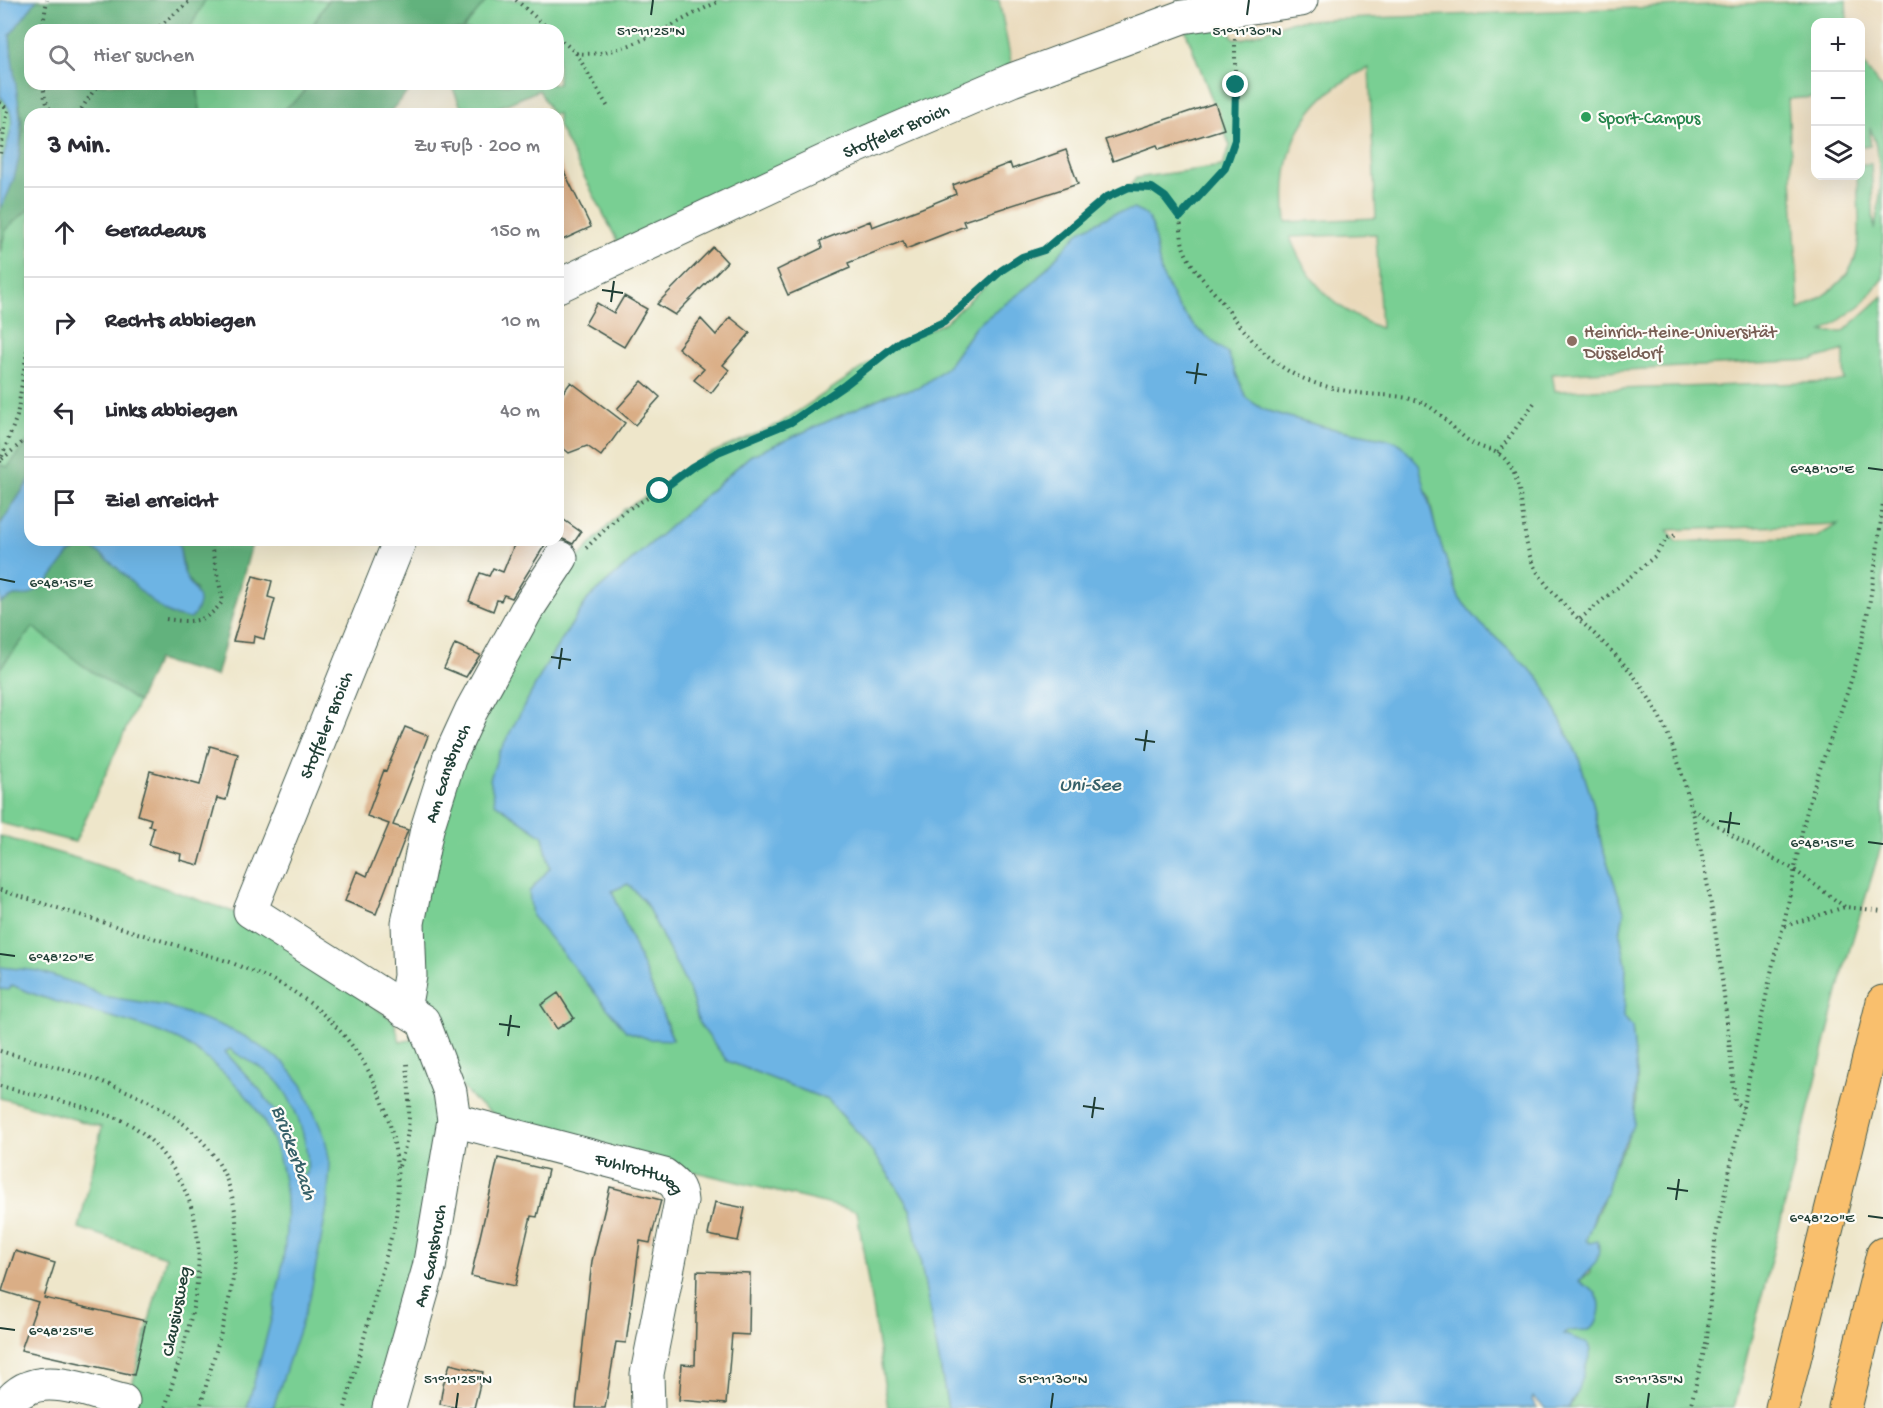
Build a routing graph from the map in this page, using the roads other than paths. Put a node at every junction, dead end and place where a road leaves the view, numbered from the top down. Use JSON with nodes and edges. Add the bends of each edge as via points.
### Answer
{"nodes":[{"id":1,"x":1301,"y":0,"type":"edge"},
{"id":2,"x":1231,"y":5,"type":"edge"},
{"id":3,"x":564,"y":283,"type":"edge"},
{"id":4,"x":398,"y":546,"type":"edge"},
{"id":5,"x":561,"y":558,"type":"road end"},
{"id":6,"x":250,"y":911,"type":"joint"},
{"id":7,"x":1883,"y":1002,"type":"edge"},
{"id":8,"x":404,"y":1010,"type":"junction"},
{"id":9,"x":454,"y":1120,"type":"junction"},
{"id":10,"x":1883,"y":1254,"type":"edge"},
{"id":11,"x":1883,"y":1323,"type":"edge"},
{"id":12,"x":123,"y":1401,"type":"dead end"},
{"id":13,"x":4,"y":1408,"type":"edge"},
{"id":14,"x":389,"y":1408,"type":"edge"},
{"id":15,"x":648,"y":1408,"type":"edge"},
{"id":16,"x":1782,"y":1408,"type":"edge"},
{"id":17,"x":1845,"y":1408,"type":"edge"},
{"id":18,"x":1869,"y":1408,"type":"edge"}],
"edges":[{"from":1,"to":2,"type":"street","name":"Stoffeler Broich"},
{"from":2,"to":3,"type":"street","name":"Stoffeler Broich","via":[[1182,17],[1012,80],[842,153]]},
{"from":4,"to":6,"type":"street","name":"Stoffeler Broich"},
{"from":5,"to":8,"type":"street","name":"Am Gansbruch","via":[[526,611],[449,759],[427,829],[408,923],[410,976]]},
{"from":6,"to":8,"type":"street","name":"Am Gansbruch"},
{"from":7,"to":16,"type":"highway"},
{"from":8,"to":9,"type":"street","name":"Am Gansbruch","via":[[423,1021],[450,1092]]},
{"from":9,"to":14,"type":"street","name":"Am Gansbruch","via":[[429,1268]]},
{"from":9,"to":15,"type":"street","name":"Fuhlrottweg","via":[[664,1176],[676,1183],[681,1201],[647,1374]]},
{"from":10,"to":17,"type":"highway"},
{"from":11,"to":18,"type":"highway"},
{"from":12,"to":13,"type":"street","via":[[50,1382],[28,1386]]}]}
